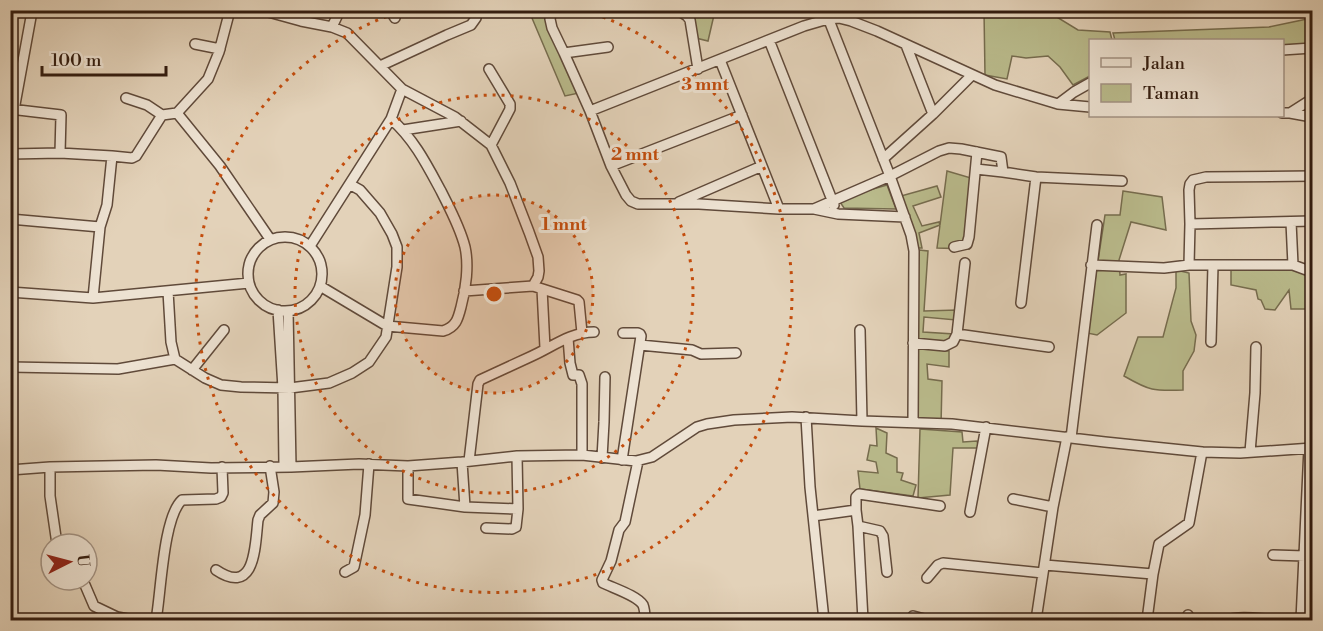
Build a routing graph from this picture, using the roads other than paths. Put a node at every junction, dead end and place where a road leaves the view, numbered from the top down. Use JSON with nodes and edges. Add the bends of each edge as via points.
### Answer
{"nodes":[{"id":1,"x":231,"y":10,"type":"edge"},
{"id":2,"x":261,"y":10,"type":"edge"},
{"id":3,"x":340,"y":10,"type":"edge"},
{"id":4,"x":477,"y":10,"type":"edge"},
{"id":5,"x":552,"y":10,"type":"edge"},
{"id":6,"x":678,"y":10,"type":"edge"},
{"id":7,"x":826,"y":15,"type":"edge"},
{"id":8,"x":31,"y":17,"type":"dead end"},
{"id":9,"x":332,"y":27,"type":"junction"},
{"id":10,"x":769,"y":40,"type":"junction"},
{"id":11,"x":195,"y":44,"type":"dead end"},
{"id":12,"x":906,"y":45,"type":"junction"},
{"id":13,"x":608,"y":47,"type":"dead end"},
{"id":14,"x":1312,"y":48,"type":"edge"},
{"id":15,"x":220,"y":49,"type":"junction"},
{"id":16,"x":1284,"y":50,"type":"edge"},
{"id":17,"x":564,"y":53,"type":"junction"},
{"id":18,"x":720,"y":60,"type":"junction"},
{"id":19,"x":380,"y":66,"type":"junction"},
{"id":20,"x":489,"y":69,"type":"dead end"},
{"id":21,"x":698,"y":69,"type":"junction"},
{"id":22,"x":972,"y":75,"type":"junction"},
{"id":23,"x":1089,"y":84,"type":"edge"},
{"id":24,"x":402,"y":89,"type":"junction"},
{"id":25,"x":126,"y":98,"type":"dead end"},
{"id":26,"x":1312,"y":99,"type":"edge"},
{"id":27,"x":1058,"y":104,"type":"junction"},
{"id":28,"x":1089,"y":107,"type":"edge"},
{"id":29,"x":12,"y":110,"type":"edge"},
{"id":30,"x":590,"y":111,"type":"junction"},
{"id":31,"x":177,"y":113,"type":"junction"},
{"id":32,"x":1286,"y":113,"type":"edge"},
{"id":33,"x":933,"y":114,"type":"junction"},
{"id":34,"x":162,"y":115,"type":"junction"},
{"id":35,"x":742,"y":115,"type":"junction"},
{"id":36,"x":1312,"y":117,"type":"edge"},
{"id":37,"x":391,"y":119,"type":"junction"},
{"id":38,"x":461,"y":121,"type":"junction"},
{"id":39,"x":404,"y":130,"type":"junction"},
{"id":40,"x":491,"y":145,"type":"junction"},
{"id":41,"x":977,"y":152,"type":"junction"},
{"id":42,"x":60,"y":153,"type":"junction"},
{"id":43,"x":10,"y":154,"type":"edge"},
{"id":44,"x":112,"y":156,"type":"junction"},
{"id":45,"x":883,"y":159,"type":"junction"},
{"id":46,"x":611,"y":166,"type":"junction"},
{"id":47,"x":762,"y":166,"type":"junction"},
{"id":48,"x":975,"y":169,"type":"junction"},
{"id":49,"x":1003,"y":172,"type":"junction"},
{"id":50,"x":890,"y":176,"type":"junction"},
{"id":51,"x":1312,"y":176,"type":"edge"},
{"id":52,"x":1036,"y":177,"type":"junction"},
{"id":53,"x":1122,"y":181,"type":"dead end"},
{"id":54,"x":351,"y":184,"type":"junction"},
{"id":55,"x":832,"y":200,"type":"junction"},
{"id":56,"x":675,"y":204,"type":"junction"},
{"id":57,"x":779,"y":209,"type":"junction"},
{"id":58,"x":814,"y":209,"type":"junction"},
{"id":59,"x":838,"y":214,"type":"junction"},
{"id":60,"x":905,"y":217,"type":"junction"},
{"id":61,"x":10,"y":219,"type":"edge"},
{"id":62,"x":1312,"y":221,"type":"edge"},
{"id":63,"x":1291,"y":222,"type":"junction"},
{"id":64,"x":1190,"y":224,"type":"junction"},
{"id":65,"x":1097,"y":225,"type":"dead end"},
{"id":66,"x":100,"y":227,"type":"junction"},
{"id":67,"x":270,"y":239,"type":"junction"},
{"id":68,"x":310,"y":246,"type":"junction"},
{"id":69,"x":954,"y":247,"type":"dead end"},
{"id":70,"x":964,"y":263,"type":"dead end"},
{"id":71,"x":1091,"y":265,"type":"junction"},
{"id":72,"x":1213,"y":265,"type":"junction"},
{"id":73,"x":1293,"y":265,"type":"junction"},
{"id":74,"x":1189,"y":266,"type":"junction"},
{"id":75,"x":1312,"y":272,"type":"edge"},
{"id":76,"x":249,"y":283,"type":"junction"},
{"id":77,"x":320,"y":286,"type":"junction"},
{"id":78,"x":538,"y":287,"type":"junction"},
{"id":79,"x":168,"y":291,"type":"junction"},
{"id":80,"x":464,"y":291,"type":"junction"},
{"id":81,"x":10,"y":292,"type":"edge"},
{"id":82,"x":93,"y":298,"type":"junction"},
{"id":83,"x":1021,"y":303,"type":"dead end"},
{"id":84,"x":283,"y":310,"type":"junction"},
{"id":85,"x":387,"y":326,"type":"junction"},
{"id":86,"x":225,"y":330,"type":"dead end"},
{"id":87,"x":860,"y":330,"type":"dead end"},
{"id":88,"x":594,"y":332,"type":"dead end"},
{"id":89,"x":582,"y":333,"type":"junction"},
{"id":90,"x":623,"y":333,"type":"dead end"},
{"id":91,"x":957,"y":334,"type":"junction"},
{"id":92,"x":568,"y":338,"type":"junction"},
{"id":93,"x":1211,"y":342,"type":"dead end"},
{"id":94,"x":913,"y":343,"type":"junction"},
{"id":95,"x":640,"y":345,"type":"junction"},
{"id":96,"x":1049,"y":347,"type":"dead end"},
{"id":97,"x":1256,"y":347,"type":"dead end"},
{"id":98,"x":545,"y":348,"type":"junction"},
{"id":99,"x":736,"y":353,"type":"dead end"},
{"id":100,"x":176,"y":359,"type":"junction"},
{"id":101,"x":10,"y":367,"type":"edge"},
{"id":102,"x":192,"y":370,"type":"junction"},
{"id":103,"x":605,"y":377,"type":"dead end"},
{"id":104,"x":286,"y":388,"type":"junction"},
{"id":105,"x":806,"y":417,"type":"junction"},
{"id":106,"x":862,"y":421,"type":"junction"},
{"id":107,"x":913,"y":422,"type":"junction"},
{"id":108,"x":986,"y":427,"type":"junction"},
{"id":109,"x":1069,"y":438,"type":"junction"},
{"id":110,"x":1311,"y":448,"type":"edge"},
{"id":111,"x":1202,"y":452,"type":"junction"},
{"id":112,"x":1250,"y":452,"type":"junction"},
{"id":113,"x":582,"y":455,"type":"junction"},
{"id":114,"x":517,"y":456,"type":"junction"},
{"id":115,"x":602,"y":458,"type":"junction"},
{"id":116,"x":622,"y":460,"type":"junction"},
{"id":117,"x":638,"y":461,"type":"junction"},
{"id":118,"x":466,"y":462,"type":"junction"},
{"id":119,"x":369,"y":464,"type":"junction"},
{"id":120,"x":270,"y":466,"type":"junction"},
{"id":121,"x":288,"y":466,"type":"junction"},
{"id":122,"x":408,"y":466,"type":"junction"},
{"id":123,"x":50,"y":467,"type":"junction"},
{"id":124,"x":222,"y":467,"type":"junction"},
{"id":125,"x":10,"y":470,"type":"edge"},
{"id":126,"x":1013,"y":499,"type":"dead end"},
{"id":127,"x":940,"y":506,"type":"dead end"},
{"id":128,"x":465,"y":507,"type":"junction"},
{"id":129,"x":1053,"y":507,"type":"junction"},
{"id":130,"x":518,"y":509,"type":"junction"},
{"id":131,"x":856,"y":510,"type":"junction"},
{"id":132,"x":970,"y":512,"type":"dead end"},
{"id":133,"x":813,"y":516,"type":"junction"},
{"id":134,"x":858,"y":526,"type":"junction"},
{"id":135,"x":486,"y":528,"type":"dead end"},
{"id":136,"x":55,"y":532,"type":"edge"},
{"id":137,"x":1273,"y":555,"type":"dead end"},
{"id":138,"x":1305,"y":556,"type":"junction"},
{"id":139,"x":1044,"y":569,"type":"junction"},
{"id":140,"x":216,"y":570,"type":"dead end"},
{"id":141,"x":345,"y":572,"type":"dead end"},
{"id":142,"x":887,"y":572,"type":"dead end"},
{"id":143,"x":1153,"y":574,"type":"junction"},
{"id":144,"x":927,"y":578,"type":"dead end"},
{"id":145,"x":88,"y":592,"type":"edge"},
{"id":146,"x":1312,"y":611,"type":"edge"},
{"id":147,"x":913,"y":616,"type":"dead end"},
{"id":148,"x":1302,"y":616,"type":"edge"},
{"id":149,"x":133,"y":621,"type":"edge"},
{"id":150,"x":156,"y":621,"type":"edge"},
{"id":151,"x":645,"y":621,"type":"edge"},
{"id":152,"x":824,"y":621,"type":"edge"},
{"id":153,"x":863,"y":621,"type":"edge"},
{"id":154,"x":927,"y":621,"type":"edge"},
{"id":155,"x":1036,"y":621,"type":"edge"},
{"id":156,"x":1147,"y":621,"type":"edge"},
{"id":157,"x":1227,"y":621,"type":"edge"},
{"id":158,"x":1282,"y":621,"type":"edge"}],
"edges":[{"from":1,"to":15,"type":"street"},
{"from":2,"to":9,"type":"street"},
{"from":3,"to":9,"type":"street"},
{"from":4,"to":19,"type":"street","via":[[471,25]]},
{"from":5,"to":17,"type":"street","via":[[552,28]]},
{"from":6,"to":21,"type":"street","via":[[690,20]]},
{"from":7,"to":10,"type":"street"},
{"from":7,"to":12,"type":"street","via":[[851,21]]},
{"from":7,"to":45,"type":"street"},
{"from":8,"to":29,"type":"street"},
{"from":9,"to":19,"type":"street","via":[[347,33]]},
{"from":10,"to":18,"type":"street"},
{"from":10,"to":55,"type":"street"},
{"from":11,"to":15,"type":"street"},
{"from":12,"to":22,"type":"street"},
{"from":12,"to":33,"type":"street"},
{"from":13,"to":17,"type":"street"},
{"from":14,"to":16,"type":"street"},
{"from":15,"to":31,"type":"street","via":[[208,79]]},
{"from":17,"to":30,"type":"street"},
{"from":18,"to":21,"type":"street"},
{"from":18,"to":35,"type":"street"},
{"from":19,"to":24,"type":"street"},
{"from":20,"to":40,"type":"street","via":[[510,104]]},
{"from":21,"to":30,"type":"street"},
{"from":22,"to":27,"type":"street"},
{"from":22,"to":33,"type":"street"},
{"from":23,"to":27,"type":"street"},
{"from":24,"to":37,"type":"street"},
{"from":24,"to":38,"type":"street"},
{"from":25,"to":34,"type":"street"},
{"from":26,"to":32,"type":"street"},
{"from":27,"to":28,"type":"street"},
{"from":29,"to":42,"type":"street","via":[[61,115]]},
{"from":30,"to":46,"type":"street"},
{"from":31,"to":34,"type":"street"},
{"from":31,"to":67,"type":"street","via":[[220,166]]},
{"from":32,"to":36,"type":"street"},
{"from":33,"to":45,"type":"street"},
{"from":34,"to":44,"type":"street","via":[[136,156]]},
{"from":35,"to":46,"type":"street"},
{"from":35,"to":47,"type":"street"},
{"from":37,"to":39,"type":"street"},
{"from":37,"to":54,"type":"street"},
{"from":38,"to":39,"type":"street"},
{"from":38,"to":40,"type":"street"},
{"from":39,"to":80,"type":"street","via":[[423,158],[461,234],[466,259]]},
{"from":40,"to":78,"type":"street","via":[[538,257]]},
{"from":41,"to":48,"type":"street"},
{"from":41,"to":49,"type":"street","via":[[1001,157]]},
{"from":41,"to":50,"type":"street","via":[[949,148]]},
{"from":42,"to":43,"type":"street"},
{"from":42,"to":44,"type":"street"},
{"from":44,"to":66,"type":"street","via":[[107,205]]},
{"from":45,"to":50,"type":"street"},
{"from":46,"to":56,"type":"street","via":[[631,201]]},
{"from":47,"to":56,"type":"street"},
{"from":47,"to":57,"type":"street"},
{"from":48,"to":49,"type":"street"},
{"from":48,"to":69,"type":"street","via":[[968,244]]},
{"from":49,"to":52,"type":"street"},
{"from":50,"to":55,"type":"street"},
{"from":50,"to":60,"type":"street"},
{"from":51,"to":64,"type":"street","via":[[1197,178],[1190,184]]},
{"from":52,"to":53,"type":"street"},
{"from":52,"to":83,"type":"street"},
{"from":54,"to":68,"type":"street"},
{"from":54,"to":85,"type":"street","via":[[380,213],[397,247]]},
{"from":55,"to":58,"type":"street"},
{"from":55,"to":59,"type":"street"},
{"from":56,"to":57,"type":"street"},
{"from":57,"to":58,"type":"street"},
{"from":58,"to":59,"type":"street"},
{"from":59,"to":60,"type":"street"},
{"from":60,"to":94,"type":"street","via":[[914,251]]},
{"from":61,"to":66,"type":"street"},
{"from":62,"to":63,"type":"street"},
{"from":63,"to":64,"type":"street"},
{"from":63,"to":73,"type":"street"},
{"from":64,"to":74,"type":"street"},
{"from":65,"to":71,"type":"street"},
{"from":66,"to":82,"type":"street"},
{"from":67,"to":68,"type":"street","via":[[288,236]]},
{"from":67,"to":76,"type":"street","via":[[253,254],[248,268]]},
{"from":68,"to":77,"type":"street","via":[[320,262]]},
{"from":70,"to":91,"type":"street"},
{"from":71,"to":74,"type":"street"},
{"from":71,"to":109,"type":"street"},
{"from":72,"to":73,"type":"street"},
{"from":72,"to":74,"type":"street"},
{"from":72,"to":93,"type":"street"},
{"from":73,"to":75,"type":"street"},
{"from":76,"to":79,"type":"street"},
{"from":76,"to":84,"type":"street","via":[[259,301]]},
{"from":77,"to":84,"type":"street","via":[[310,300],[296,309]]},
{"from":77,"to":85,"type":"street"},
{"from":78,"to":80,"type":"street"},
{"from":78,"to":89,"type":"street","via":[[579,302]]},
{"from":78,"to":98,"type":"street"},
{"from":79,"to":82,"type":"street"},
{"from":79,"to":100,"type":"street"},
{"from":80,"to":85,"type":"street","via":[[451,329]]},
{"from":81,"to":82,"type":"street"},
{"from":84,"to":104,"type":"street"},
{"from":85,"to":104,"type":"street","via":[[386,337],[369,362],[352,373],[329,383]]},
{"from":86,"to":102,"type":"street"},
{"from":87,"to":106,"type":"street"},
{"from":88,"to":89,"type":"street"},
{"from":89,"to":92,"type":"street"},
{"from":90,"to":95,"type":"street","via":[[640,334]]},
{"from":91,"to":94,"type":"street","via":[[945,346]]},
{"from":91,"to":96,"type":"street"},
{"from":92,"to":98,"type":"street"},
{"from":92,"to":113,"type":"street","via":[[573,375],[579,375],[582,384]]},
{"from":94,"to":107,"type":"street"},
{"from":95,"to":99,"type":"street","via":[[701,354]]},
{"from":95,"to":116,"type":"street"},
{"from":97,"to":112,"type":"street"},
{"from":98,"to":118,"type":"street","via":[[480,380]]},
{"from":100,"to":101,"type":"street","via":[[118,369]]},
{"from":100,"to":102,"type":"street"},
{"from":102,"to":104,"type":"street","via":[[221,385]]},
{"from":103,"to":115,"type":"street"},
{"from":104,"to":121,"type":"street"},
{"from":105,"to":106,"type":"street"},
{"from":105,"to":117,"type":"street","via":[[707,424],[652,457]]},
{"from":105,"to":133,"type":"street"},
{"from":106,"to":107,"type":"street"},
{"from":107,"to":108,"type":"street"},
{"from":108,"to":109,"type":"street"},
{"from":108,"to":132,"type":"street"},
{"from":109,"to":111,"type":"street"},
{"from":109,"to":129,"type":"street"},
{"from":110,"to":112,"type":"street"},
{"from":110,"to":138,"type":"street"},
{"from":111,"to":112,"type":"street"},
{"from":111,"to":143,"type":"street","via":[[1189,523],[1159,544]]},
{"from":113,"to":114,"type":"street"},
{"from":113,"to":115,"type":"street"},
{"from":114,"to":118,"type":"street"},
{"from":114,"to":130,"type":"street"},
{"from":115,"to":116,"type":"street"},
{"from":116,"to":117,"type":"street"},
{"from":117,"to":151,"type":"street","via":[[625,522],[602,580],[642,604]]},
{"from":118,"to":122,"type":"street"},
{"from":118,"to":128,"type":"street"},
{"from":119,"to":121,"type":"street"},
{"from":119,"to":122,"type":"street"},
{"from":119,"to":141,"type":"street","via":[[359,546],[354,567]]},
{"from":120,"to":121,"type":"street"},
{"from":120,"to":124,"type":"street"},
{"from":120,"to":140,"type":"street","via":[[273,502],[260,514],[248,572],[243,577],[233,577]]},
{"from":122,"to":128,"type":"street","via":[[408,499]]},
{"from":123,"to":124,"type":"street"},
{"from":123,"to":125,"type":"street"},
{"from":123,"to":136,"type":"street"},
{"from":124,"to":150,"type":"street","via":[[220,497],[185,499],[176,508],[167,538]]},
{"from":126,"to":129,"type":"street"},
{"from":127,"to":131,"type":"street","via":[[859,494]]},
{"from":128,"to":130,"type":"street"},
{"from":129,"to":139,"type":"street"},
{"from":130,"to":135,"type":"street","via":[[515,528]]},
{"from":131,"to":133,"type":"street"},
{"from":131,"to":134,"type":"street"},
{"from":133,"to":152,"type":"street"},
{"from":134,"to":142,"type":"street","via":[[880,531]]},
{"from":134,"to":153,"type":"street"},
{"from":137,"to":138,"type":"street"},
{"from":138,"to":148,"type":"street"},
{"from":139,"to":143,"type":"street"},
{"from":139,"to":144,"type":"street","via":[[943,564]]},
{"from":139,"to":155,"type":"street"},
{"from":143,"to":156,"type":"street"},
{"from":145,"to":149,"type":"street","via":[[94,606]]},
{"from":146,"to":148,"type":"street"},
{"from":147,"to":154,"type":"street"},
{"from":157,"to":158,"type":"street"}]}
